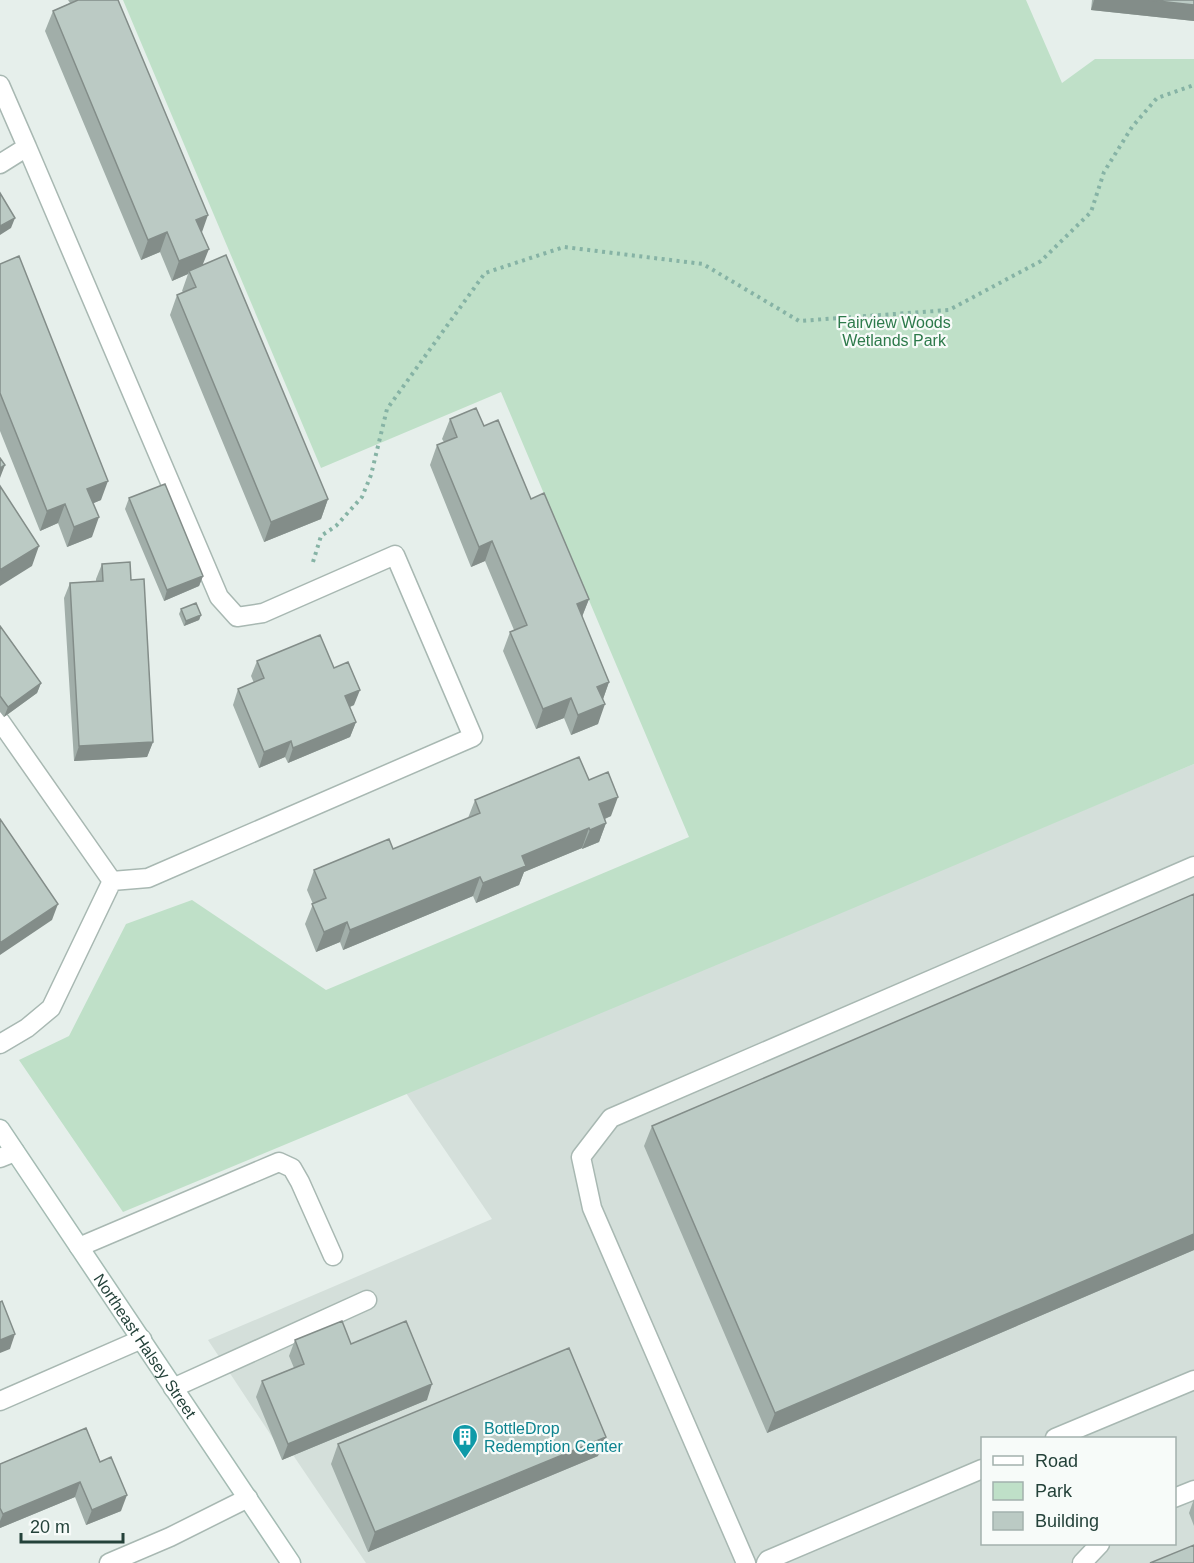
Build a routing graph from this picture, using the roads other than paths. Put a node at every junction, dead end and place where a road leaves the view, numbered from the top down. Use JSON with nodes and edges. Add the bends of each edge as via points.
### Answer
{"nodes":[{"id":1,"x":0,"y":85,"type":"edge"},
{"id":2,"x":27,"y":147,"type":"junction"},
{"id":3,"x":0,"y":164,"type":"edge"},
{"id":4,"x":0,"y":721,"type":"edge"},
{"id":5,"x":1194,"y":866,"type":"edge"},
{"id":6,"x":112,"y":881,"type":"junction"},
{"id":7,"x":0,"y":1044,"type":"edge"},
{"id":8,"x":0,"y":1129,"type":"edge"},
{"id":9,"x":8,"y":1155,"type":"edge"},
{"id":10,"x":79,"y":1246,"type":"junction"},
{"id":11,"x":333,"y":1256,"type":"dead end"},
{"id":12,"x":367,"y":1300,"type":"dead end"},
{"id":13,"x":142,"y":1339,"type":"junction"},
{"id":14,"x":1194,"y":1380,"type":"edge"},
{"id":15,"x":173,"y":1388,"type":"junction"},
{"id":16,"x":0,"y":1401,"type":"edge"},
{"id":17,"x":1057,"y":1437,"type":"edge"},
{"id":18,"x":981,"y":1469,"type":"edge"},
{"id":19,"x":1194,"y":1490,"type":"edge"},
{"id":20,"x":1176,"y":1497,"type":"edge"},
{"id":21,"x":248,"y":1498,"type":"junction"},
{"id":22,"x":1099,"y":1545,"type":"edge"},
{"id":23,"x":109,"y":1563,"type":"edge"},
{"id":24,"x":291,"y":1563,"type":"edge"},
{"id":25,"x":747,"y":1563,"type":"edge"},
{"id":26,"x":765,"y":1563,"type":"edge"},
{"id":27,"x":1082,"y":1563,"type":"edge"}],
"edges":[{"from":1,"to":2,"type":"main road"},
{"from":2,"to":3,"type":"main road"},
{"from":2,"to":6,"type":"main road","via":[[219,597],[237,616],[263,614],[395,555],[473,737],[148,878]]},
{"from":4,"to":6,"type":"main road"},
{"from":5,"to":25,"type":"main road","via":[[611,1118],[581,1157],[592,1208]]},
{"from":6,"to":7,"type":"main road","via":[[51,1008]]},
{"from":8,"to":9,"type":"main road","name":"Northeast Halsey Street"},
{"from":9,"to":10,"type":"main road","name":"Northeast Halsey Street"},
{"from":10,"to":11,"type":"main road","via":[[279,1162],[292,1168]]},
{"from":10,"to":13,"type":"main road","name":"Northeast Halsey Street"},
{"from":12,"to":15,"type":"main road"},
{"from":13,"to":15,"type":"main road","name":"Northeast Halsey Street"},
{"from":13,"to":16,"type":"main road"},
{"from":14,"to":17,"type":"main road"},
{"from":15,"to":21,"type":"main road","name":"Northeast Halsey Street"},
{"from":18,"to":26,"type":"main road"},
{"from":19,"to":20,"type":"main road"},
{"from":21,"to":23,"type":"main road"},
{"from":21,"to":24,"type":"main road","name":"Northeast Halsey Street"},
{"from":22,"to":27,"type":"main road"}]}
